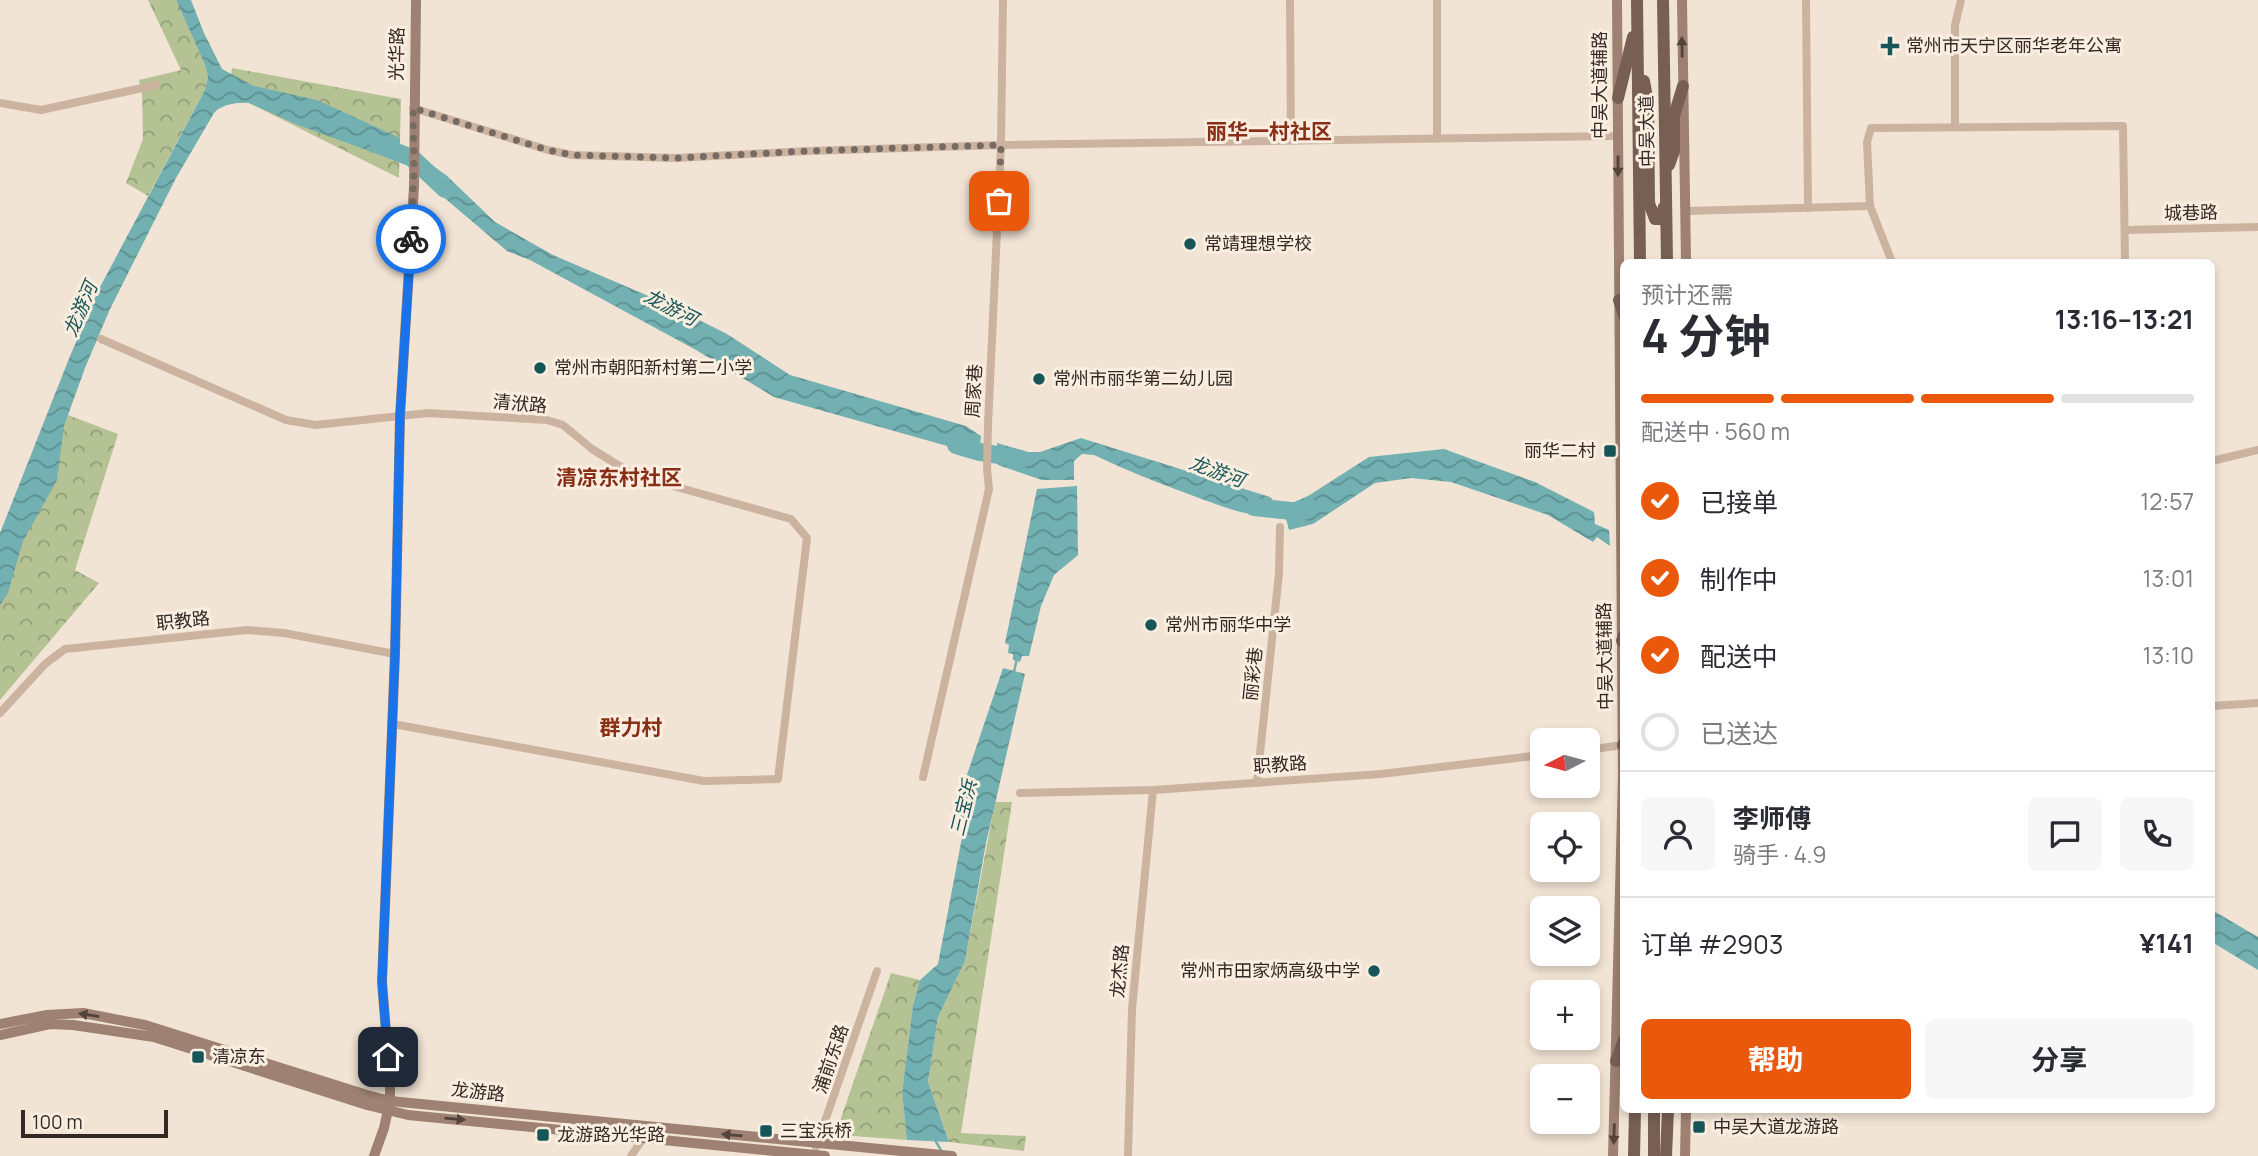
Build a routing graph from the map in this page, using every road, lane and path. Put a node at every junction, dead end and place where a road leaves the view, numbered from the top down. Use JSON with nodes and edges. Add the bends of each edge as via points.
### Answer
{"nodes":[{"id":1,"x":416,"y":0,"type":"edge"},
{"id":2,"x":1003,"y":0,"type":"edge"},
{"id":3,"x":1290,"y":0,"type":"edge"},
{"id":4,"x":1437,"y":0,"type":"edge"},
{"id":5,"x":1617,"y":0,"type":"edge"},
{"id":6,"x":1637,"y":0,"type":"edge"},
{"id":7,"x":1664,"y":0,"type":"edge"},
{"id":8,"x":1682,"y":0,"type":"edge"},
{"id":9,"x":1806,"y":0,"type":"edge"},
{"id":10,"x":1961,"y":0,"type":"edge"},
{"id":11,"x":1637,"y":20,"type":"junction"},
{"id":12,"x":1637,"y":46,"type":"junction"},
{"id":13,"x":156,"y":85,"type":"dead end"},
{"id":14,"x":1683,"y":86,"type":"junction"},
{"id":15,"x":1618,"y":98,"type":"junction"},
{"id":16,"x":0,"y":103,"type":"edge"},
{"id":17,"x":413,"y":108,"type":"junction"},
{"id":18,"x":1955,"y":127,"type":"junction"},
{"id":19,"x":1618,"y":136,"type":"junction"},
{"id":20,"x":1437,"y":138,"type":"junction"},
{"id":21,"x":1291,"y":140,"type":"junction"},
{"id":22,"x":1001,"y":145,"type":"junction"},
{"id":23,"x":1665,"y":176,"type":"junction"},
{"id":24,"x":1666,"y":203,"type":"junction"},
{"id":25,"x":1870,"y":206,"type":"junction"},
{"id":26,"x":1808,"y":208,"type":"junction"},
{"id":27,"x":1685,"y":211,"type":"junction"},
{"id":28,"x":2258,"y":227,"type":"edge"},
{"id":29,"x":2125,"y":230,"type":"junction"},
{"id":30,"x":1640,"y":259,"type":"edge"},
{"id":31,"x":1667,"y":259,"type":"edge"},
{"id":32,"x":1686,"y":259,"type":"edge"},
{"id":33,"x":1891,"y":259,"type":"edge"},
{"id":34,"x":2125,"y":259,"type":"edge"},
{"id":35,"x":1619,"y":300,"type":"junction"},
{"id":36,"x":1620,"y":303,"type":"edge"},
{"id":37,"x":101,"y":339,"type":"dead end"},
{"id":38,"x":400,"y":416,"type":"junction"},
{"id":39,"x":1620,"y":424,"type":"edge"},
{"id":40,"x":2258,"y":450,"type":"edge"},
{"id":41,"x":2215,"y":460,"type":"edge"},
{"id":42,"x":1280,"y":527,"type":"dead end"},
{"id":43,"x":395,"y":654,"type":"junction"},
{"id":44,"x":2258,"y":703,"type":"edge"},
{"id":45,"x":2215,"y":706,"type":"edge"},
{"id":46,"x":0,"y":713,"type":"edge"},
{"id":47,"x":393,"y":724,"type":"junction"},
{"id":48,"x":1620,"y":744,"type":"edge"},
{"id":49,"x":1600,"y":748,"type":"edge"},
{"id":50,"x":1530,"y":756,"type":"edge"},
{"id":51,"x":923,"y":777,"type":"dead end"},
{"id":52,"x":1258,"y":782,"type":"junction"},
{"id":53,"x":1153,"y":790,"type":"junction"},
{"id":54,"x":1020,"y":793,"type":"dead end"},
{"id":55,"x":1620,"y":880,"type":"edge"},
{"id":56,"x":877,"y":971,"type":"dead end"},
{"id":57,"x":0,"y":1024,"type":"edge"},
{"id":58,"x":0,"y":1035,"type":"edge"},
{"id":59,"x":1620,"y":1051,"type":"edge"},
{"id":60,"x":1616,"y":1061,"type":"junction"},
{"id":61,"x":389,"y":1106,"type":"junction"},
{"id":62,"x":1635,"y":1113,"type":"edge"},
{"id":63,"x":1654,"y":1113,"type":"edge"},
{"id":64,"x":1668,"y":1113,"type":"edge"},
{"id":65,"x":1686,"y":1113,"type":"edge"},
{"id":66,"x":644,"y":1132,"type":"junction"},
{"id":67,"x":819,"y":1143,"type":"junction"},
{"id":68,"x":1666,"y":1153,"type":"edge"},
{"id":69,"x":812,"y":1155,"type":"edge"},
{"id":70,"x":374,"y":1156,"type":"edge"},
{"id":71,"x":631,"y":1156,"type":"edge"},
{"id":72,"x":825,"y":1156,"type":"edge"},
{"id":73,"x":952,"y":1156,"type":"edge"},
{"id":74,"x":1128,"y":1156,"type":"edge"},
{"id":75,"x":1613,"y":1156,"type":"edge"},
{"id":76,"x":1634,"y":1156,"type":"edge"},
{"id":77,"x":1654,"y":1156,"type":"edge"},
{"id":78,"x":1685,"y":1156,"type":"edge"}],
"edges":[{"from":1,"to":17,"type":"main road","name":"光华路"},
{"from":2,"to":22,"type":"street","name":"周家巷"},
{"from":3,"to":21,"type":"street"},
{"from":4,"to":20,"type":"street"},
{"from":5,"to":15,"type":"main road","name":"中吴大道辅路"},
{"from":6,"to":11,"type":"main road","name":"中吴大道"},
{"from":7,"to":23,"type":"main road","name":"中吴大道"},
{"from":14,"to":8,"type":"main road","one_way":true},
{"from":9,"to":26,"type":"street"},
{"from":10,"to":18,"type":"street","via":[[1955,25]]},
{"from":11,"to":12,"type":"main road","name":"中吴大道"},
{"from":11,"to":15,"type":"main road"},
{"from":12,"to":24,"type":"main road","via":[[1648,103],[1650,203],[1655,219],[1660,219]]},
{"from":12,"to":30,"type":"main road","name":"中吴大道"},
{"from":13,"to":16,"type":"street","via":[[41,110]]},
{"from":14,"to":23,"type":"main road","via":[[1674,116],[1674,151]]},
{"from":14,"to":27,"type":"main road"},
{"from":15,"to":19,"type":"main road","name":"中吴大道辅路"},
{"from":17,"to":22,"type":"street","via":[[572,155],[676,158]]},
{"from":17,"to":38,"type":"main road","name":"光华路","via":[[414,186]]},
{"from":18,"to":25,"type":"street","via":[[1871,128],[1867,142]]},
{"from":18,"to":29,"type":"street","via":[[2123,126]]},
{"from":19,"to":20,"type":"street"},
{"from":19,"to":35,"type":"main road","name":"中吴大道辅路","one_way":true},
{"from":20,"to":21,"type":"street"},
{"from":21,"to":22,"type":"street"},
{"from":22,"to":51,"type":"street","name":"周家巷","via":[[989,489]]},
{"from":23,"to":24,"type":"main road","name":"中吴大道"},
{"from":24,"to":31,"type":"main road","name":"中吴大道"},
{"from":25,"to":26,"type":"street"},
{"from":25,"to":33,"type":"street"},
{"from":26,"to":27,"type":"street"},
{"from":27,"to":32,"type":"main road"},
{"from":28,"to":29,"type":"street","name":"城巷路"},
{"from":29,"to":34,"type":"street"},
{"from":35,"to":36,"type":"main road"},
{"from":35,"to":39,"type":"main road","name":"中吴大道辅路"},
{"from":37,"to":38,"type":"street","name":"清洑路","via":[[286,420],[316,425]]},
{"from":38,"to":43,"type":"main road","name":"光华路"},
{"from":38,"to":47,"type":"street","name":"清洑路","via":[[547,420],[563,425],[634,475],[792,519],[807,538],[778,779],[704,781]]},
{"from":40,"to":41,"type":"street"},
{"from":42,"to":52,"type":"street","name":"丽彩巷"},
{"from":43,"to":46,"type":"street","name":"职教路","via":[[247,629],[65,649]]},
{"from":43,"to":47,"type":"main road","name":"光华路"},
{"from":44,"to":45,"type":"street"},
{"from":47,"to":61,"type":"main road","name":"光华路","via":[[382,982]]},
{"from":48,"to":49,"type":"street"},
{"from":50,"to":52,"type":"street","name":"职教路","via":[[1381,774]]},
{"from":52,"to":53,"type":"street","name":"职教路"},
{"from":53,"to":54,"type":"street","name":"职教路"},
{"from":53,"to":74,"type":"street","name":"龙杰路","via":[[1132,1009]]},
{"from":55,"to":60,"type":"main road","name":"中吴大道辅路"},
{"from":56,"to":67,"type":"street","name":"浦前东路"},
{"from":61,"to":57,"type":"main road","name":"龙游路","one_way":true,"via":[[367,1095],[145,1025],[83,1013]]},
{"from":58,"to":61,"type":"main road","name":"龙游路","via":[[62,1024],[154,1037]]},
{"from":59,"to":60,"type":"main road"},
{"from":60,"to":75,"type":"main road","name":"中吴大道辅路","one_way":true},
{"from":61,"to":66,"type":"main road","name":"龙游路"},
{"from":61,"to":70,"type":"main road","name":"光华路"},
{"from":62,"to":76,"type":"main road"},
{"from":63,"to":77,"type":"main road"},
{"from":64,"to":68,"type":"main road"},
{"from":65,"to":78,"type":"main road"},
{"from":67,"to":66,"type":"main road","name":"龙游路","one_way":true},
{"from":66,"to":69,"type":"main road","name":"龙游路"},
{"from":66,"to":71,"type":"street"},
{"from":67,"to":69,"type":"street","name":"浦前东路"},
{"from":67,"to":73,"type":"main road","name":"龙游路"},
{"from":69,"to":72,"type":"main road","name":"龙游路"}]}
